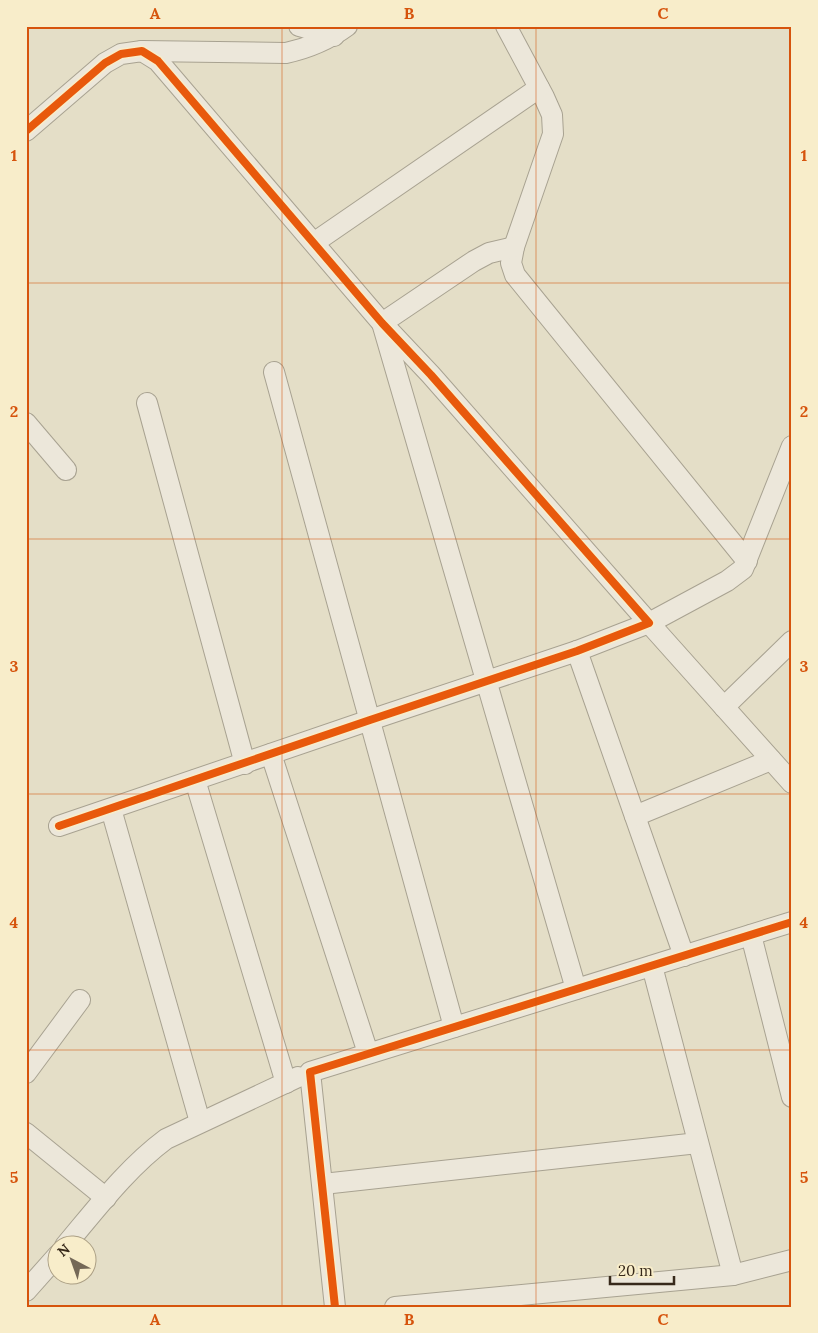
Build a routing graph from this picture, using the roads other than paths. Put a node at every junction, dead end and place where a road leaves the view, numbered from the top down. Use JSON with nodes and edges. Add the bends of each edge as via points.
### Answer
{"nodes":[{"id":1,"x":299,"y":26,"type":"edge"},
{"id":2,"x":506,"y":26,"type":"edge"},
{"id":3,"x":340,"y":31,"type":"edge"},
{"id":4,"x":142,"y":51,"type":"junction"},
{"id":5,"x":539,"y":88,"type":"junction"},
{"id":6,"x":26,"y":131,"type":"edge"},
{"id":7,"x":315,"y":242,"type":"junction"},
{"id":8,"x":514,"y":247,"type":"junction"},
{"id":9,"x":382,"y":323,"type":"junction"},
{"id":10,"x":274,"y":372,"type":"dead end"},
{"id":11,"x":147,"y":403,"type":"dead end"},
{"id":12,"x":26,"y":423,"type":"edge"},
{"id":13,"x":792,"y":446,"type":"edge"},
{"id":14,"x":66,"y":470,"type":"dead end"},
{"id":15,"x":747,"y":561,"type":"junction"},
{"id":16,"x":649,"y":623,"type":"junction"},
{"id":17,"x":792,"y":642,"type":"edge"},
{"id":18,"x":577,"y":651,"type":"junction"},
{"id":19,"x":487,"y":681,"type":"junction"},
{"id":20,"x":724,"y":707,"type":"junction"},
{"id":21,"x":370,"y":720,"type":"junction"},
{"id":22,"x":271,"y":754,"type":"junction"},
{"id":23,"x":771,"y":760,"type":"junction"},
{"id":24,"x":245,"y":764,"type":"junction"},
{"id":25,"x":195,"y":780,"type":"junction"},
{"id":26,"x":792,"y":783,"type":"edge"},
{"id":27,"x":111,"y":809,"type":"junction"},
{"id":28,"x":635,"y":816,"type":"junction"},
{"id":29,"x":59,"y":826,"type":"dead end"},
{"id":30,"x":792,"y":922,"type":"edge"},
{"id":31,"x":751,"y":935,"type":"junction"},
{"id":32,"x":684,"y":956,"type":"junction"},
{"id":33,"x":652,"y":966,"type":"junction"},
{"id":34,"x":576,"y":989,"type":"junction"},
{"id":35,"x":80,"y":1000,"type":"dead end"},
{"id":36,"x":454,"y":1027,"type":"junction"},
{"id":37,"x":368,"y":1053,"type":"junction"},
{"id":38,"x":310,"y":1072,"type":"junction"},
{"id":39,"x":26,"y":1073,"type":"edge"},
{"id":40,"x":286,"y":1083,"type":"junction"},
{"id":41,"x":792,"y":1097,"type":"edge"},
{"id":42,"x":200,"y":1122,"type":"junction"},
{"id":43,"x":26,"y":1133,"type":"edge"},
{"id":44,"x":698,"y":1143,"type":"junction"},
{"id":45,"x":323,"y":1184,"type":"junction"},
{"id":46,"x":106,"y":1198,"type":"junction"},
{"id":47,"x":74,"y":1236,"type":"edge"},
{"id":48,"x":792,"y":1260,"type":"edge"},
{"id":49,"x":48,"y":1266,"type":"edge"},
{"id":50,"x":732,"y":1275,"type":"junction"},
{"id":51,"x":26,"y":1291,"type":"edge"},
{"id":52,"x":335,"y":1307,"type":"edge"},
{"id":53,"x":395,"y":1307,"type":"edge"}],
"edges":[{"from":1,"to":3,"type":"street"},
{"from":2,"to":5,"type":"street"},
{"from":3,"to":4,"type":"street","via":[[309,48],[286,53]]},
{"from":4,"to":6,"type":"street","via":[[121,54],[105,63]]},
{"from":4,"to":7,"type":"street","via":[[158,61]]},
{"from":5,"to":7,"type":"street"},
{"from":5,"to":8,"type":"street","via":[[552,115],[553,134]]},
{"from":7,"to":9,"type":"street"},
{"from":8,"to":9,"type":"street","via":[[489,253],[474,261]]},
{"from":8,"to":15,"type":"street","via":[[511,263],[515,275]]},
{"from":9,"to":16,"type":"street"},
{"from":9,"to":19,"type":"street"},
{"from":10,"to":21,"type":"street"},
{"from":11,"to":24,"type":"street"},
{"from":12,"to":14,"type":"street"},
{"from":13,"to":15,"type":"street"},
{"from":15,"to":16,"type":"street","via":[[727,581]]},
{"from":16,"to":18,"type":"street"},
{"from":16,"to":20,"type":"street"},
{"from":17,"to":20,"type":"street"},
{"from":18,"to":19,"type":"street"},
{"from":18,"to":28,"type":"street"},
{"from":19,"to":21,"type":"street"},
{"from":19,"to":34,"type":"street"},
{"from":20,"to":23,"type":"street"},
{"from":21,"to":22,"type":"street"},
{"from":21,"to":36,"type":"street"},
{"from":22,"to":24,"type":"street"},
{"from":22,"to":37,"type":"street"},
{"from":23,"to":26,"type":"street"},
{"from":23,"to":28,"type":"street"},
{"from":24,"to":25,"type":"street"},
{"from":25,"to":27,"type":"street"},
{"from":25,"to":40,"type":"street"},
{"from":27,"to":29,"type":"street"},
{"from":27,"to":42,"type":"street"},
{"from":28,"to":32,"type":"street"},
{"from":30,"to":31,"type":"street"},
{"from":31,"to":32,"type":"street"},
{"from":31,"to":41,"type":"street"},
{"from":32,"to":33,"type":"street"},
{"from":33,"to":34,"type":"street"},
{"from":33,"to":44,"type":"street"},
{"from":34,"to":36,"type":"street"},
{"from":35,"to":39,"type":"street"},
{"from":36,"to":37,"type":"street"},
{"from":37,"to":38,"type":"street"},
{"from":38,"to":40,"type":"street"},
{"from":38,"to":45,"type":"street"},
{"from":40,"to":42,"type":"street"},
{"from":42,"to":46,"type":"street","via":[[166,1138],[149,1151]]},
{"from":43,"to":46,"type":"street"},
{"from":44,"to":45,"type":"street"},
{"from":44,"to":50,"type":"street"},
{"from":45,"to":52,"type":"street"},
{"from":46,"to":47,"type":"street"},
{"from":48,"to":50,"type":"street"},
{"from":49,"to":51,"type":"street"},
{"from":50,"to":53,"type":"street"}]}
